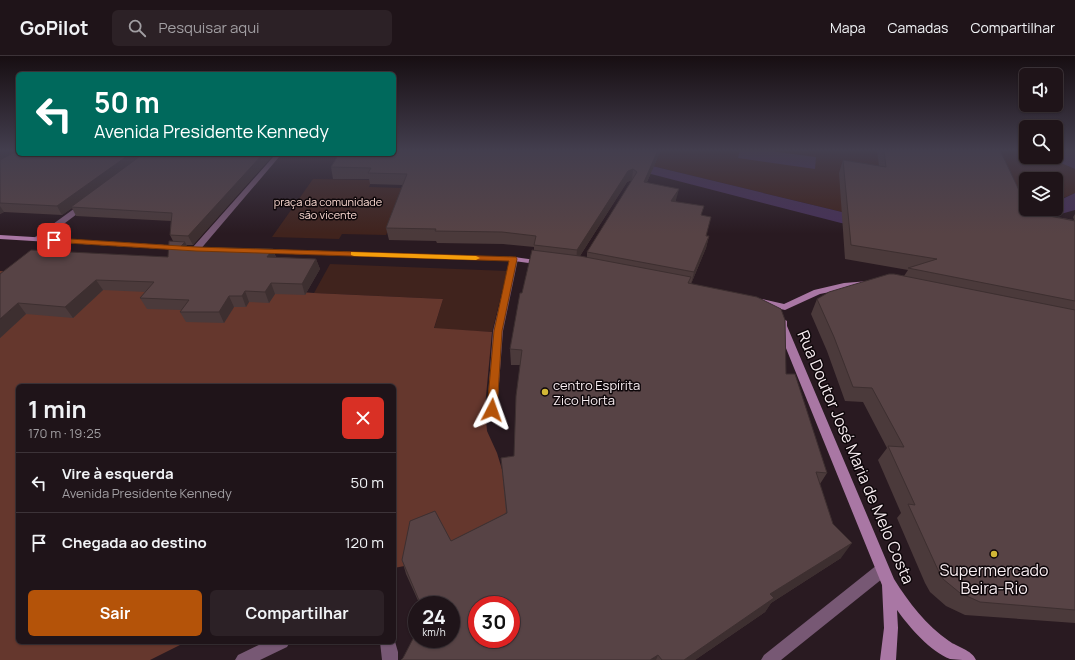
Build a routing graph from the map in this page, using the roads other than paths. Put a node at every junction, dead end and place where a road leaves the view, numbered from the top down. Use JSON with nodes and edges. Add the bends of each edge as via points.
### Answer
{"nodes":[{"id":1,"x":258,"y":178,"type":"edge"},
{"id":2,"x":89,"y":201,"type":"edge"},
{"id":3,"x":0,"y":237,"type":"edge"},
{"id":4,"x":38,"y":239,"type":"junction"},
{"id":5,"x":200,"y":249,"type":"joint"},
{"id":6,"x":251,"y":251,"type":"edge"},
{"id":7,"x":514,"y":259,"type":"junction"},
{"id":8,"x":550,"y":263,"type":"edge"},
{"id":9,"x":881,"y":284,"type":"edge"},
{"id":10,"x":750,"y":300,"type":"edge"},
{"id":11,"x":785,"y":307,"type":"junction"},
{"id":12,"x":492,"y":410,"type":"dead end"},
{"id":13,"x":882,"y":570,"type":"junction"},
{"id":14,"x":889,"y":584,"type":"junction"},
{"id":15,"x":278,"y":644,"type":"edge"},
{"id":16,"x":388,"y":644,"type":"edge"},
{"id":17,"x":244,"y":660,"type":"edge"},
{"id":18,"x":390,"y":660,"type":"edge"},
{"id":19,"x":769,"y":660,"type":"edge"},
{"id":20,"x":888,"y":660,"type":"edge"},
{"id":21,"x":968,"y":660,"type":"edge"}],
"edges":[{"from":1,"to":5,"type":"street"},
{"from":2,"to":4,"type":"street"},
{"from":3,"to":4,"type":"main road"},
{"from":4,"to":5,"type":"main road"},
{"from":6,"to":7,"type":"main road"},
{"from":7,"to":8,"type":"main road"},
{"from":7,"to":12,"type":"street","via":[[498,331]]},
{"from":9,"to":11,"type":"main road","via":[[857,284],[817,292]]},
{"from":10,"to":11,"type":"main road"},
{"from":11,"to":13,"type":"main road","name":"Rua Doutor José Maria de Melo Costa","via":[[781,314],[782,326]]},
{"from":13,"to":14,"type":"main road","name":"Rua Doutor José Maria de Melo Costa"},
{"from":13,"to":19,"type":"street"},
{"from":14,"to":20,"type":"main road","via":[[891,628]]},
{"from":14,"to":21,"type":"main road","name":"Rua Doutor José Maria de Melo Costa","via":[[920,628],[945,648]]},
{"from":15,"to":17,"type":"street"},
{"from":16,"to":18,"type":"street"}]}
